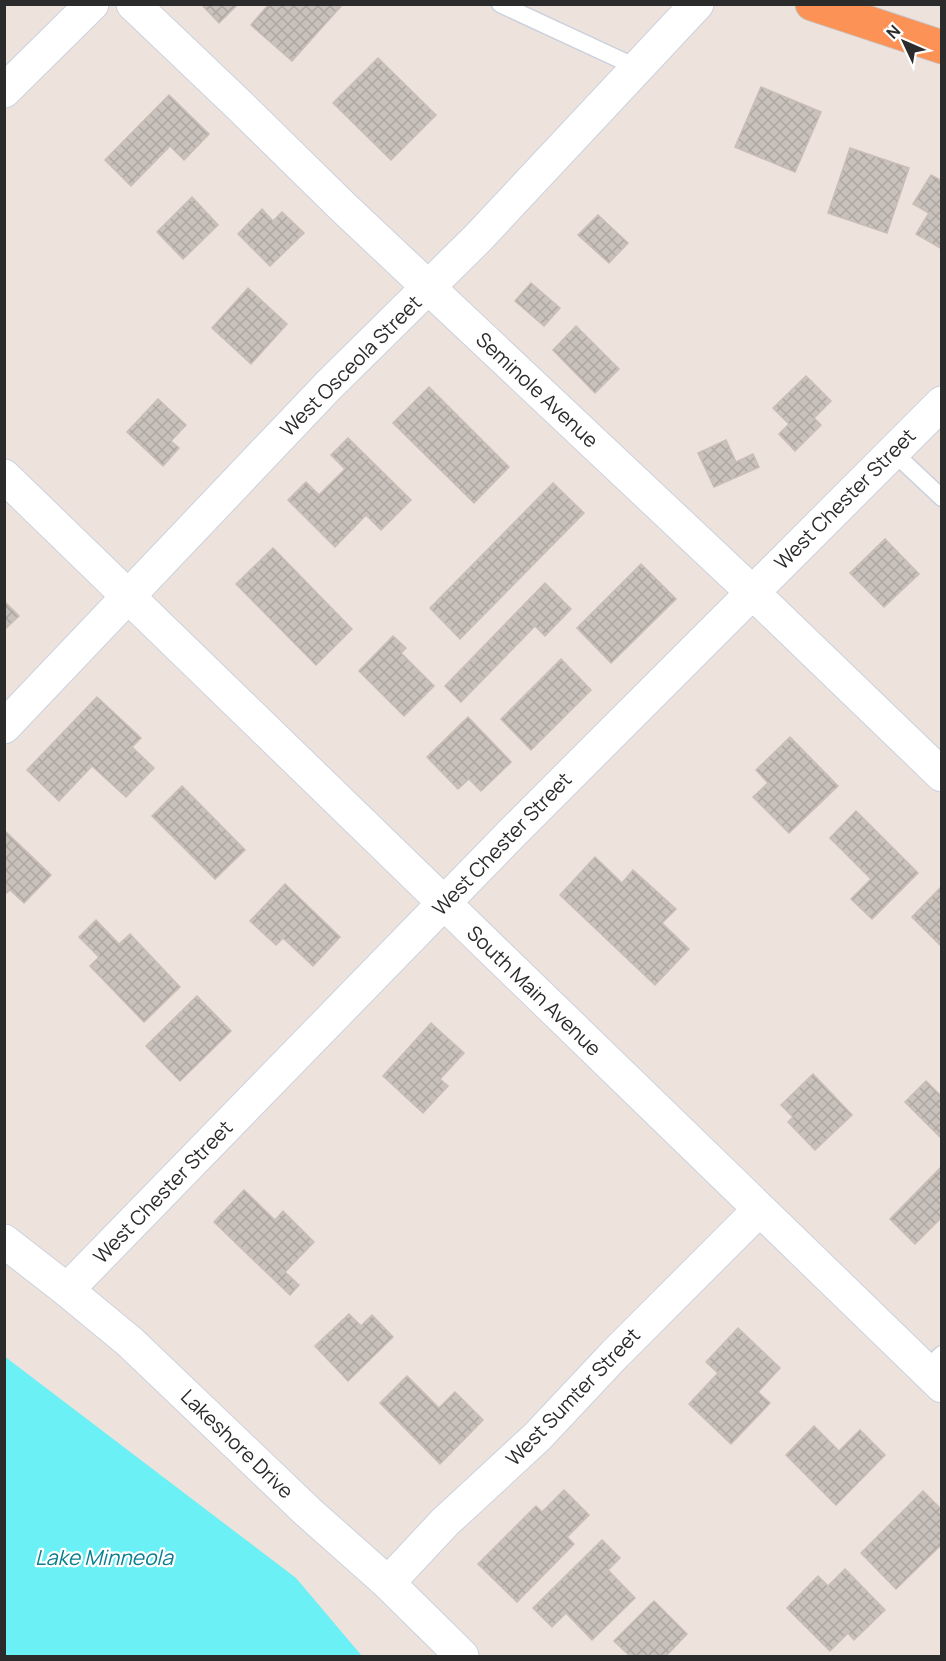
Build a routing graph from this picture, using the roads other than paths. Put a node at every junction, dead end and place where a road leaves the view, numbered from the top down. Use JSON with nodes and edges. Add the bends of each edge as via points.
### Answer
{"nodes":[{"id":1,"x":92,"y":4,"type":"edge"},
{"id":2,"x":133,"y":4,"type":"edge"},
{"id":3,"x":500,"y":4,"type":"edge"},
{"id":4,"x":697,"y":4,"type":"edge"},
{"id":5,"x":812,"y":4,"type":"edge"},
{"id":6,"x":942,"y":47,"type":"edge"},
{"id":7,"x":638,"y":68,"type":"junction"},
{"id":8,"x":4,"y":91,"type":"edge"},
{"id":9,"x":428,"y":287,"type":"junction"},
{"id":10,"x":942,"y":403,"type":"edge"},
{"id":11,"x":892,"y":451,"type":"junction"},
{"id":12,"x":4,"y":476,"type":"edge"},
{"id":13,"x":942,"y":498,"type":"edge"},
{"id":14,"x":752,"y":592,"type":"junction"},
{"id":15,"x":128,"y":596,"type":"junction"},
{"id":16,"x":4,"y":727,"type":"edge"},
{"id":17,"x":942,"y":775,"type":"edge"},
{"id":18,"x":444,"y":904,"type":"junction"},
{"id":19,"x":759,"y":1209,"type":"junction"},
{"id":20,"x":4,"y":1241,"type":"edge"},
{"id":21,"x":68,"y":1290,"type":"junction"},
{"id":22,"x":936,"y":1370,"type":"edge"},
{"id":23,"x":387,"y":1582,"type":"junction"},
{"id":24,"x":462,"y":1656,"type":"edge"}],
"edges":[{"from":1,"to":8,"type":"street"},
{"from":2,"to":9,"type":"street","name":"Seminole Avenue"},
{"from":3,"to":7,"type":"lane"},
{"from":4,"to":7,"type":"street","name":"West Osceola Street"},
{"from":5,"to":6,"type":"highway"},
{"from":7,"to":9,"type":"street","name":"West Osceola Street"},
{"from":9,"to":14,"type":"street","name":"Seminole Avenue"},
{"from":9,"to":15,"type":"street","name":"West Osceola Street"},
{"from":10,"to":11,"type":"street","name":"West Chester Street"},
{"from":11,"to":13,"type":"lane"},
{"from":11,"to":14,"type":"street","name":"West Chester Street"},
{"from":12,"to":15,"type":"street","name":"South Main Avenue"},
{"from":14,"to":17,"type":"street","name":"Seminole Avenue"},
{"from":14,"to":18,"type":"street","name":"West Chester Street"},
{"from":15,"to":16,"type":"street","name":"West Osceola Street"},
{"from":15,"to":18,"type":"street","name":"South Main Avenue"},
{"from":18,"to":19,"type":"street","name":"South Main Avenue"},
{"from":18,"to":21,"type":"street","name":"West Chester Street"},
{"from":19,"to":22,"type":"street","name":"South Main Avenue"},
{"from":19,"to":23,"type":"street","name":"West Sumter Street","via":[[537,1437]]},
{"from":20,"to":21,"type":"street","name":"Lakeshore Drive"},
{"from":21,"to":23,"type":"street","name":"Lakeshore Drive","via":[[130,1342]]},
{"from":23,"to":24,"type":"street","name":"Lakeshore Drive"}]}
